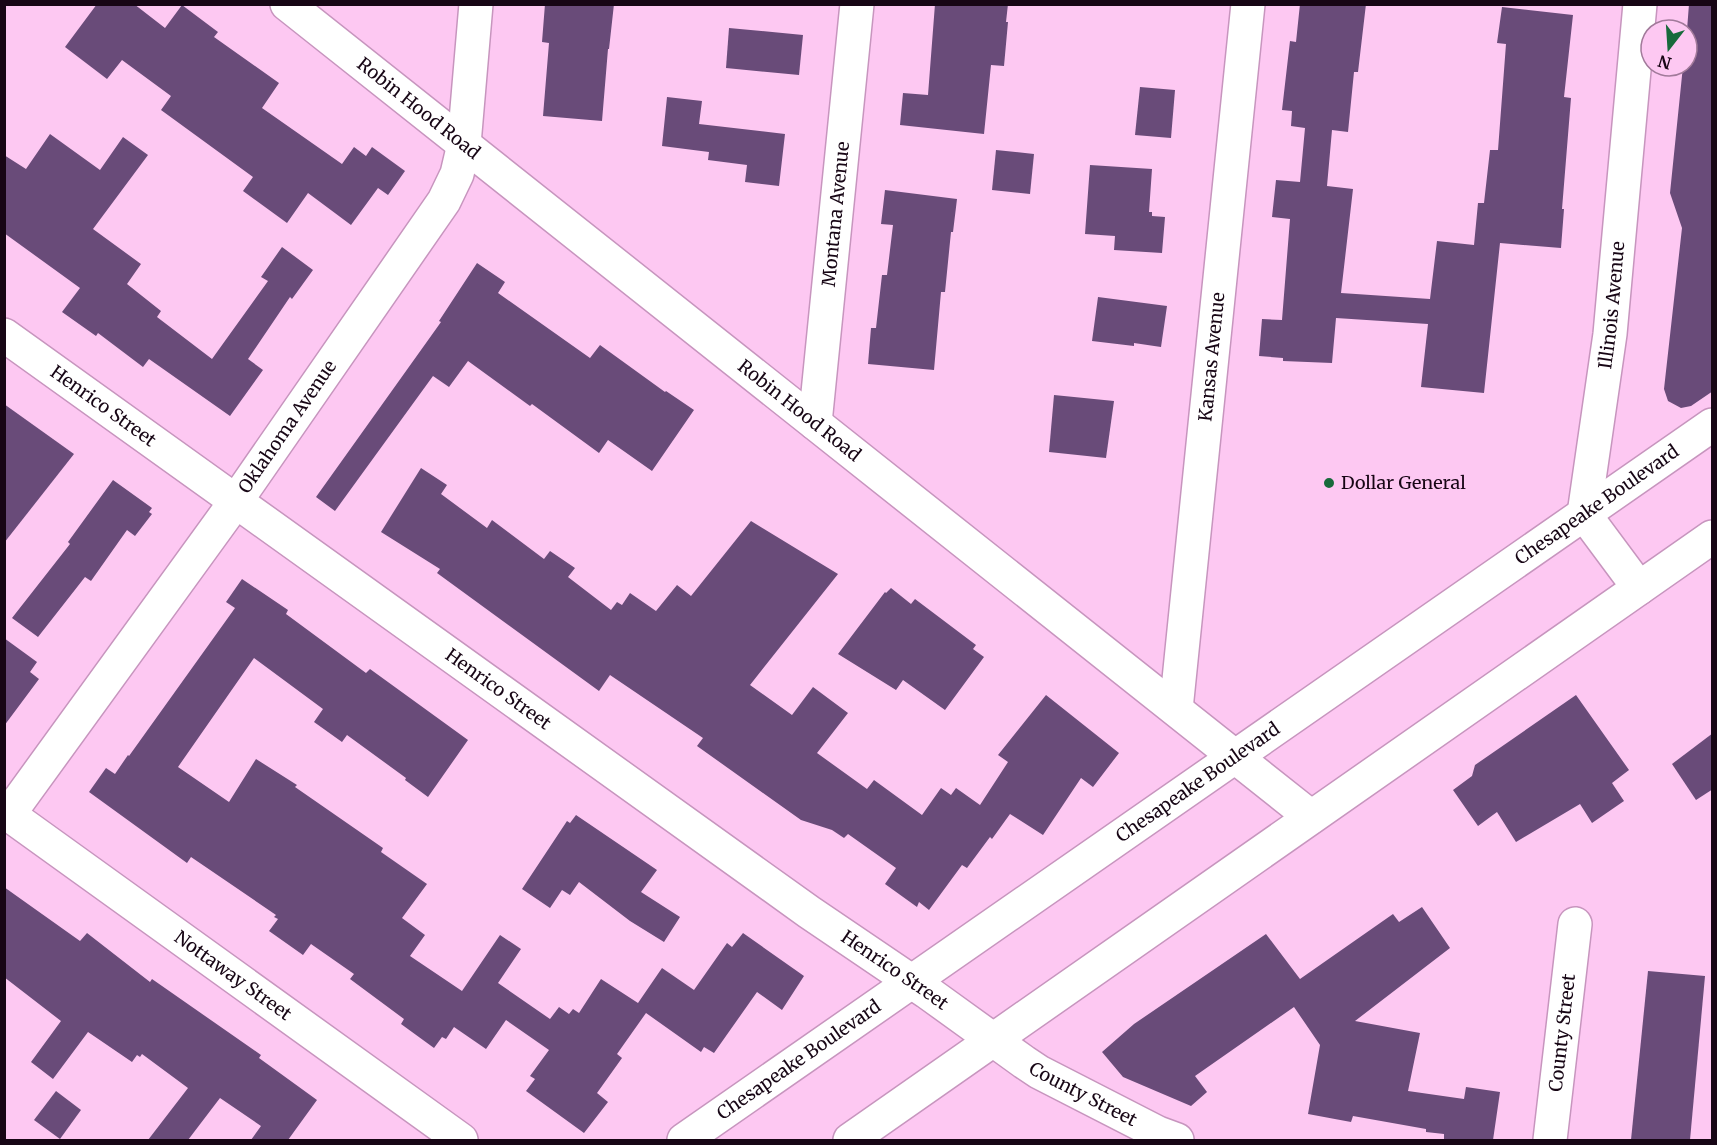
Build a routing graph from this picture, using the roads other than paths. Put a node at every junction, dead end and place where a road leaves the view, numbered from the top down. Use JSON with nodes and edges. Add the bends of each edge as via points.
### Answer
{"nodes":[{"id":1,"x":287,"y":4,"type":"edge"},
{"id":2,"x":476,"y":4,"type":"edge"},
{"id":3,"x":857,"y":4,"type":"edge"},
{"id":4,"x":1248,"y":4,"type":"edge"},
{"id":5,"x":1640,"y":4,"type":"edge"},
{"id":6,"x":464,"y":144,"type":"junction"},
{"id":7,"x":4,"y":334,"type":"edge"},
{"id":8,"x":815,"y":423,"type":"junction"},
{"id":9,"x":1713,"y":425,"type":"edge"},
{"id":10,"x":236,"y":501,"type":"junction"},
{"id":11,"x":1584,"y":514,"type":"junction"},
{"id":12,"x":1713,"y":537,"type":"edge"},
{"id":13,"x":1639,"y":588,"type":"junction"},
{"id":14,"x":1176,"y":709,"type":"junction"},
{"id":15,"x":1236,"y":757,"type":"junction"},
{"id":16,"x":7,"y":812,"type":"edge"},
{"id":17,"x":1311,"y":817,"type":"junction"},
{"id":18,"x":1575,"y":924,"type":"dead end"},
{"id":19,"x":911,"y":982,"type":"junction"},
{"id":20,"x":992,"y":1040,"type":"junction"},
{"id":21,"x":461,"y":1140,"type":"edge"},
{"id":22,"x":684,"y":1140,"type":"edge"},
{"id":23,"x":849,"y":1140,"type":"edge"},
{"id":24,"x":1178,"y":1140,"type":"edge"},
{"id":25,"x":1550,"y":1140,"type":"edge"}],
"edges":[{"from":1,"to":6,"type":"street","name":"Robin Hood Road"},
{"from":2,"to":6,"type":"street","name":"Oklahoma Avenue"},
{"from":3,"to":8,"type":"street","name":"Montana Avenue"},
{"from":4,"to":14,"type":"street","name":"Kansas Avenue"},
{"from":5,"to":11,"type":"street","name":"Illinois Avenue","via":[[1610,334]]},
{"from":6,"to":8,"type":"street","name":"Robin Hood Road"},
{"from":6,"to":10,"type":"street","name":"Oklahoma Avenue","via":[[458,174],[444,201]]},
{"from":7,"to":10,"type":"street","name":"Henrico Street"},
{"from":8,"to":14,"type":"street","name":"Robin Hood Road"},
{"from":9,"to":11,"type":"street","name":"Chesapeake Boulevard"},
{"from":10,"to":16,"type":"street","name":"Oklahoma Avenue"},
{"from":10,"to":19,"type":"street","name":"Henrico Street"},
{"from":11,"to":13,"type":"street"},
{"from":11,"to":15,"type":"street","name":"Chesapeake Boulevard"},
{"from":12,"to":13,"type":"street"},
{"from":13,"to":17,"type":"street"},
{"from":14,"to":15,"type":"street","name":"Robin Hood Road"},
{"from":15,"to":17,"type":"street","name":"Robin Hood Road"},
{"from":15,"to":19,"type":"street","name":"Chesapeake Boulevard"},
{"from":16,"to":21,"type":"street","name":"Nottaway Street"},
{"from":17,"to":20,"type":"street"},
{"from":18,"to":25,"type":"street","name":"County Street"},
{"from":19,"to":20,"type":"street","name":"Henrico Street"},
{"from":19,"to":22,"type":"street","name":"Chesapeake Boulevard"},
{"from":20,"to":23,"type":"street"},
{"from":20,"to":24,"type":"street","name":"County Street","via":[[1039,1072]]}]}
